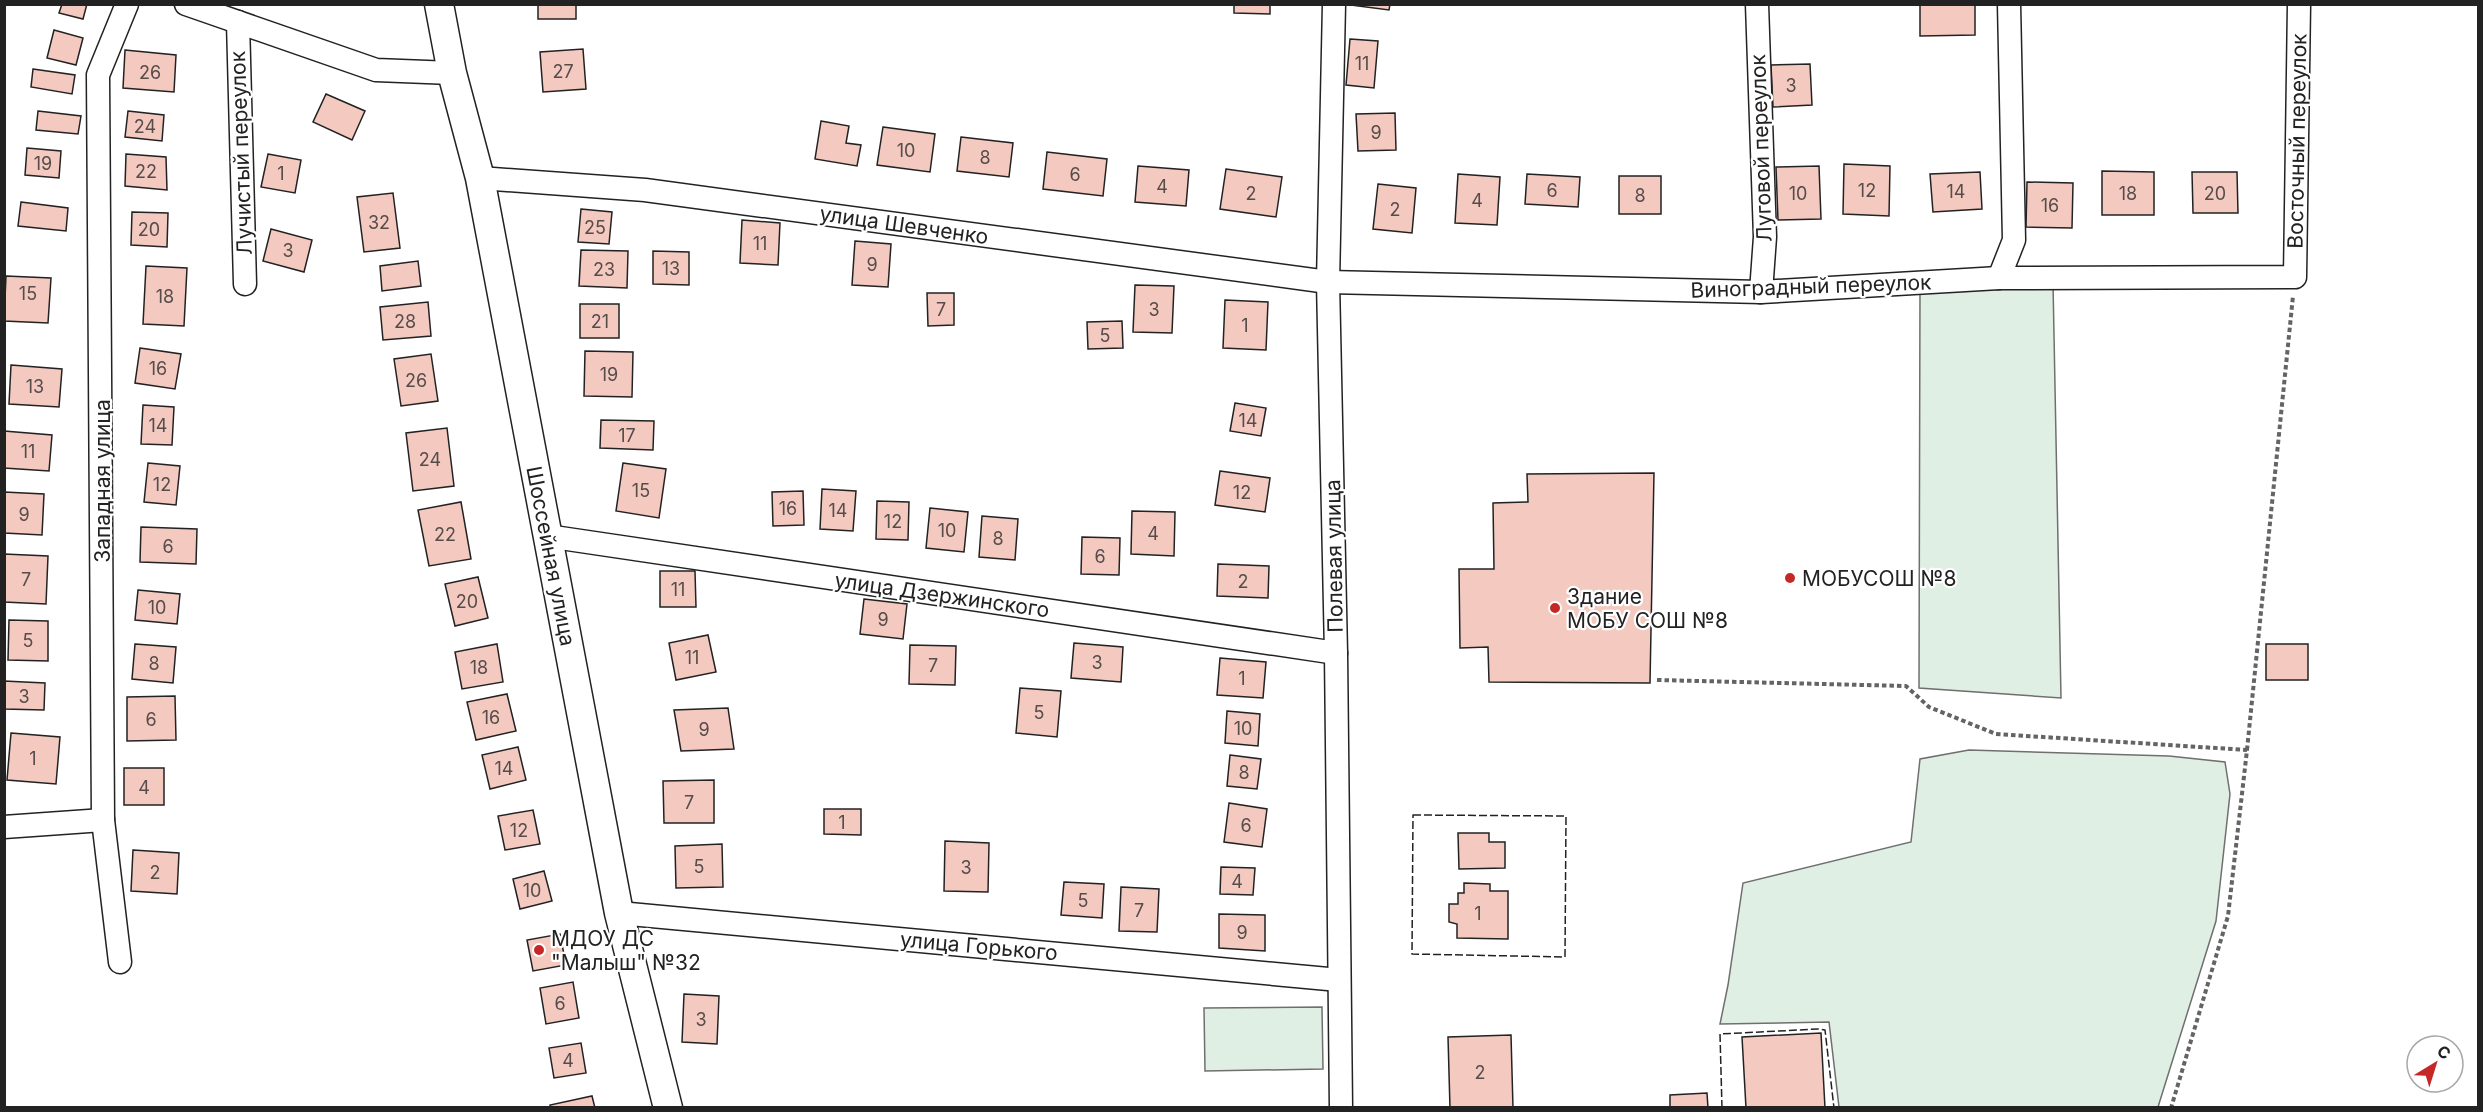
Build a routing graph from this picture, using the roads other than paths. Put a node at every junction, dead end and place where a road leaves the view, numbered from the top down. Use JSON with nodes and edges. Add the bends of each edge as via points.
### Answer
{"nodes":[{"id":1,"x":127,"y":4,"type":"edge"},
{"id":2,"x":186,"y":4,"type":"edge"},
{"id":3,"x":439,"y":4,"type":"edge"},
{"id":4,"x":1334,"y":4,"type":"edge"},
{"id":5,"x":1757,"y":4,"type":"edge"},
{"id":6,"x":2009,"y":4,"type":"edge"},
{"id":7,"x":2299,"y":4,"type":"edge"},
{"id":8,"x":238,"y":22,"type":"junction"},
{"id":9,"x":452,"y":73,"type":"junction"},
{"id":10,"x":480,"y":178,"type":"junction"},
{"id":11,"x":2295,"y":277,"type":"joint"},
{"id":12,"x":1999,"y":278,"type":"junction"},
{"id":13,"x":1328,"y":282,"type":"junction"},
{"id":14,"x":245,"y":284,"type":"dead end"},
{"id":15,"x":1761,"y":291,"type":"junction"},
{"id":16,"x":548,"y":536,"type":"junction"},
{"id":17,"x":1336,"y":653,"type":"junction"},
{"id":18,"x":103,"y":820,"type":"junction"},
{"id":19,"x":4,"y":827,"type":"edge"},
{"id":20,"x":619,"y":913,"type":"junction"},
{"id":21,"x":120,"y":962,"type":"dead end"},
{"id":22,"x":1339,"y":980,"type":"junction"},
{"id":23,"x":668,"y":1107,"type":"edge"},
{"id":24,"x":1341,"y":1107,"type":"edge"}],
"edges":[{"from":1,"to":18,"type":"street","name":"Западная улица","via":[[98,75]]},
{"from":2,"to":8,"type":"street"},
{"from":3,"to":9,"type":"main road","name":"Шоссейная улица"},
{"from":4,"to":13,"type":"street","name":"Полевая улица"},
{"from":5,"to":15,"type":"street","name":"Луговой переулок","via":[[1765,237]]},
{"from":6,"to":12,"type":"street","via":[[2014,240]]},
{"from":7,"to":11,"type":"street","name":"Восточный переулок"},
{"from":8,"to":9,"type":"street","via":[[376,70]]},
{"from":8,"to":14,"type":"street","name":"Лучистый переулок"},
{"from":9,"to":10,"type":"main road","name":"Шоссейная улица"},
{"from":10,"to":13,"type":"street","name":"улица Шевченко","via":[[645,190]]},
{"from":10,"to":16,"type":"main road","name":"Шоссейная улица"},
{"from":11,"to":12,"type":"street","name":"Виноградный переулок"},
{"from":12,"to":15,"type":"street","name":"Виноградный переулок"},
{"from":13,"to":15,"type":"street","name":"Виноградный переулок"},
{"from":13,"to":17,"type":"street","name":"Полевая улица"},
{"from":16,"to":17,"type":"street","name":"улица Дзержинского"},
{"from":16,"to":20,"type":"main road","name":"Шоссейная улица"},
{"from":17,"to":22,"type":"street","name":"Полевая улица"},
{"from":18,"to":19,"type":"street"},
{"from":18,"to":21,"type":"street","name":"Западная улица"},
{"from":20,"to":22,"type":"street","name":"улица Горького"},
{"from":20,"to":23,"type":"main road","name":"Шоссейная улица"},
{"from":22,"to":24,"type":"street","name":"Полевая улица"}]}
